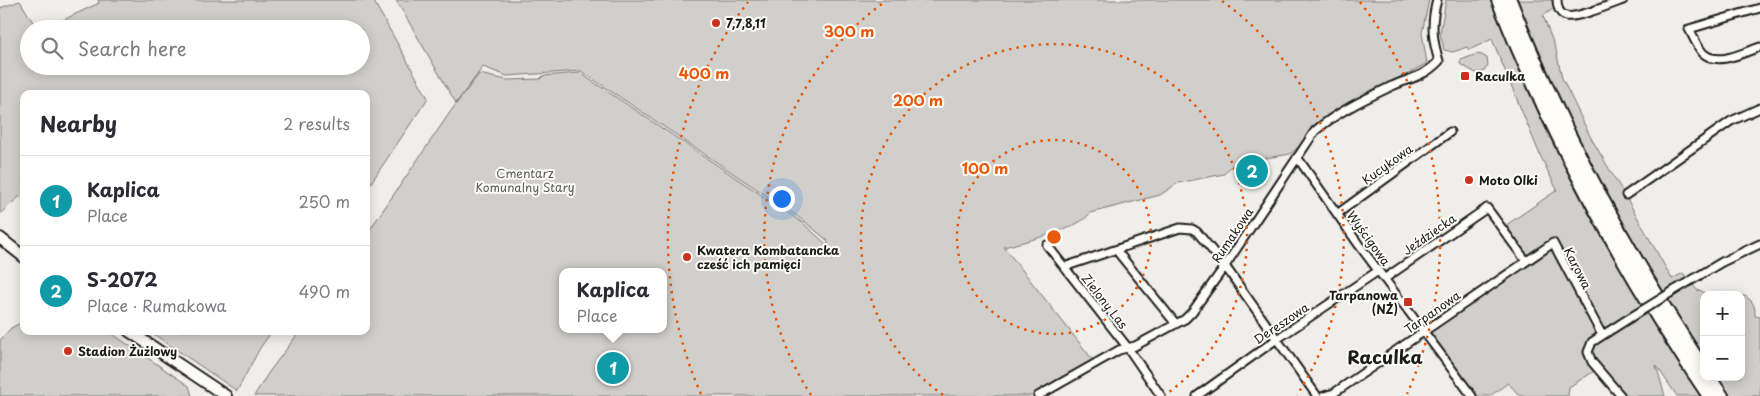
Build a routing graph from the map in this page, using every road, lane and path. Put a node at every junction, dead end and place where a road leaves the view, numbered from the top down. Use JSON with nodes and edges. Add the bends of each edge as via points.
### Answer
{"nodes":[{"id":1,"x":1438,"y":0,"type":"edge"},
{"id":2,"x":1498,"y":0,"type":"edge"},
{"id":3,"x":1510,"y":0,"type":"edge"},
{"id":4,"x":1557,"y":0,"type":"edge"},
{"id":5,"x":1623,"y":0,"type":"edge"},
{"id":6,"x":1760,"y":8,"type":"edge"},
{"id":7,"x":1760,"y":47,"type":"edge"},
{"id":8,"x":1760,"y":108,"type":"edge"},
{"id":9,"x":1450,"y":132,"type":"dead end"},
{"id":10,"x":1297,"y":157,"type":"junction"},
{"id":11,"x":1626,"y":195,"type":"dead end"},
{"id":12,"x":1337,"y":214,"type":"junction"},
{"id":13,"x":0,"y":238,"type":"edge"},
{"id":14,"x":1760,"y":244,"type":"edge"},
{"id":15,"x":1047,"y":245,"type":"dead end"},
{"id":16,"x":1116,"y":250,"type":"junction"},
{"id":17,"x":20,"y":254,"type":"edge"},
{"id":18,"x":1526,"y":261,"type":"junction"},
{"id":19,"x":1225,"y":266,"type":"junction"},
{"id":20,"x":1064,"y":267,"type":"junction"},
{"id":21,"x":1378,"y":271,"type":"junction"},
{"id":22,"x":1384,"y":279,"type":"junction"},
{"id":23,"x":1176,"y":324,"type":"junction"},
{"id":24,"x":1423,"y":332,"type":"junction"},
{"id":25,"x":135,"y":335,"type":"edge"},
{"id":26,"x":1602,"y":335,"type":"junction"},
{"id":27,"x":1277,"y":339,"type":"junction"},
{"id":28,"x":1128,"y":348,"type":"junction"},
{"id":29,"x":1700,"y":363,"type":"edge"},
{"id":30,"x":1712,"y":381,"type":"edge"},
{"id":31,"x":226,"y":396,"type":"edge"},
{"id":32,"x":1038,"y":396,"type":"edge"},
{"id":33,"x":1162,"y":396,"type":"edge"},
{"id":34,"x":1197,"y":396,"type":"edge"},
{"id":35,"x":1317,"y":396,"type":"edge"},
{"id":36,"x":1324,"y":396,"type":"edge"},
{"id":37,"x":1472,"y":396,"type":"edge"},
{"id":38,"x":1621,"y":396,"type":"edge"},
{"id":39,"x":1709,"y":396,"type":"edge"},
{"id":40,"x":1722,"y":396,"type":"edge"}],
"edges":[{"from":1,"to":10,"type":"street","name":"Rumakowa","via":[[1432,30],[1439,61],[1429,71],[1394,85],[1326,121]]},
{"from":2,"to":39,"type":"highway","via":[[1533,84],[1595,210],[1641,291]]},
{"from":3,"to":29,"type":"highway","via":[[1543,79],[1593,182],[1651,286]]},
{"from":4,"to":5,"type":"street","via":[[1559,11],[1566,16],[1575,16]]},
{"from":6,"to":7,"type":"street","via":[[1689,29],[1702,52],[1709,57],[1718,59]]},
{"from":8,"to":11,"type":"street","via":[[1731,121]]},
{"from":9,"to":12,"type":"street","name":"Kucykowa"},
{"from":10,"to":12,"type":"street","name":"Wyścigowa"},
{"from":10,"to":19,"type":"street","name":"Rumakowa"},
{"from":12,"to":21,"type":"street","name":"Wyścigowa"},
{"from":13,"to":17,"type":"main road"},
{"from":14,"to":26,"type":"street","bridge":true,"via":[[1722,262]]},
{"from":15,"to":20,"type":"street","name":"Zielony Las"},
{"from":16,"to":19,"type":"street","name":"Zielony Las","via":[[1186,227],[1197,232]]},
{"from":16,"to":20,"type":"street","name":"Zielony Las"},
{"from":16,"to":23,"type":"street"},
{"from":18,"to":22,"type":"street","name":"Jeździecka","via":[[1487,208]]},
{"from":18,"to":24,"type":"street","name":"Tarpanowa"},
{"from":18,"to":26,"type":"street","name":"Karowa","via":[[1553,243]]},
{"from":19,"to":23,"type":"street","name":"Rumakowa","via":[[1192,312]]},
{"from":19,"to":27,"type":"street","name":"Zielony Las"},
{"from":20,"to":28,"type":"street","name":"Zielony Las"},
{"from":21,"to":22,"type":"street","name":"Wyścigowa"},
{"from":21,"to":27,"type":"street","name":"Dereszowa"},
{"from":22,"to":24,"type":"street","name":"Wyścigowa"},
{"from":23,"to":28,"type":"street","name":"Rumakowa"},
{"from":24,"to":36,"type":"street","name":"Tarpanowa","via":[[1334,393]]},
{"from":24,"to":37,"type":"street","name":"Wyścigowa"},
{"from":25,"to":31,"type":"main road"},
{"from":26,"to":38,"type":"street","via":[[1589,347],[1589,357]]},
{"from":27,"to":34,"type":"street","name":"Dereszowa"},
{"from":27,"to":35,"type":"street","name":"Zielony Las"},
{"from":28,"to":32,"type":"street","name":"Rumakowa","via":[[1118,350]]},
{"from":28,"to":33,"type":"street"},
{"from":30,"to":40,"type":"highway"}]}
